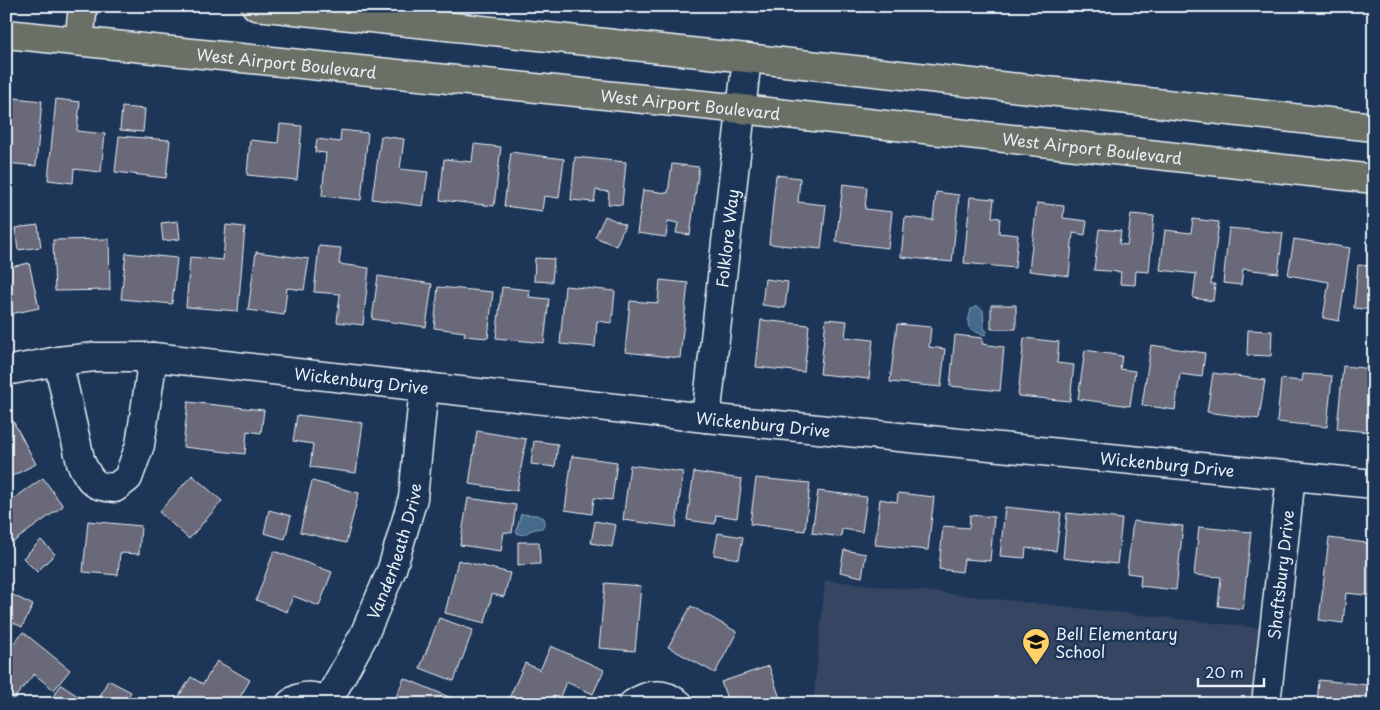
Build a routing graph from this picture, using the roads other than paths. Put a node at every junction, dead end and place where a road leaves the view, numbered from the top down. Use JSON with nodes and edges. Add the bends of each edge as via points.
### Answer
{"nodes":[{"id":1,"x":82,"y":6,"type":"edge"},
{"id":2,"x":256,"y":6,"type":"edge"},
{"id":3,"x":6,"y":34,"type":"edge"},
{"id":4,"x":79,"y":41,"type":"junction"},
{"id":5,"x":748,"y":58,"type":"junction"},
{"id":6,"x":742,"y":109,"type":"junction"},
{"id":7,"x":1374,"y":127,"type":"edge"},
{"id":8,"x":1374,"y":179,"type":"edge"},
{"id":9,"x":153,"y":358,"type":"junction"},
{"id":10,"x":58,"y":361,"type":"junction"},
{"id":11,"x":6,"y":371,"type":"edge"},
{"id":12,"x":424,"y":387,"type":"junction"},
{"id":13,"x":706,"y":418,"type":"junction"},
{"id":14,"x":1291,"y":476,"type":"junction"},
{"id":15,"x":1374,"y":484,"type":"edge"},
{"id":16,"x":328,"y":703,"type":"edge"},
{"id":17,"x":290,"y":704,"type":"edge"},
{"id":18,"x":633,"y":704,"type":"edge"},
{"id":19,"x":679,"y":704,"type":"edge"},
{"id":20,"x":1266,"y":704,"type":"edge"}],
"edges":[{"from":1,"to":4,"type":"main road"},
{"from":2,"to":5,"type":"main road"},
{"from":3,"to":4,"type":"main road","name":"West Airport Boulevard"},
{"from":4,"to":6,"type":"main road","name":"West Airport Boulevard"},
{"from":5,"to":6,"type":"street","name":"Folklore Way"},
{"from":5,"to":7,"type":"main road"},
{"from":6,"to":8,"type":"main road","name":"West Airport Boulevard"},
{"from":6,"to":13,"type":"street","name":"Folklore Way"},
{"from":9,"to":10,"type":"street","name":"Wickenburg Drive","via":[[95,357]]},
{"from":9,"to":10,"type":"street","via":[[140,445],[128,478],[116,488],[101,487],[89,479],[81,463]]},
{"from":9,"to":12,"type":"street","name":"Wickenburg Drive"},
{"from":10,"to":11,"type":"street","name":"Wickenburg Drive"},
{"from":12,"to":13,"type":"street","name":"Wickenburg Drive"},
{"from":12,"to":16,"type":"street","name":"Vanderheath Drive","via":[[413,498],[392,570],[364,635]]},
{"from":13,"to":14,"type":"street","name":"Wickenburg Drive"},
{"from":14,"to":15,"type":"street","name":"Wickenburg Drive"},
{"from":14,"to":20,"type":"street","name":"Shaftsbury Drive"},
{"from":16,"to":17,"type":"street","name":"Vanderheath Drive","via":[[309,696],[300,697]]},
{"from":18,"to":19,"type":"street","via":[[640,698],[662,695]]}]}
